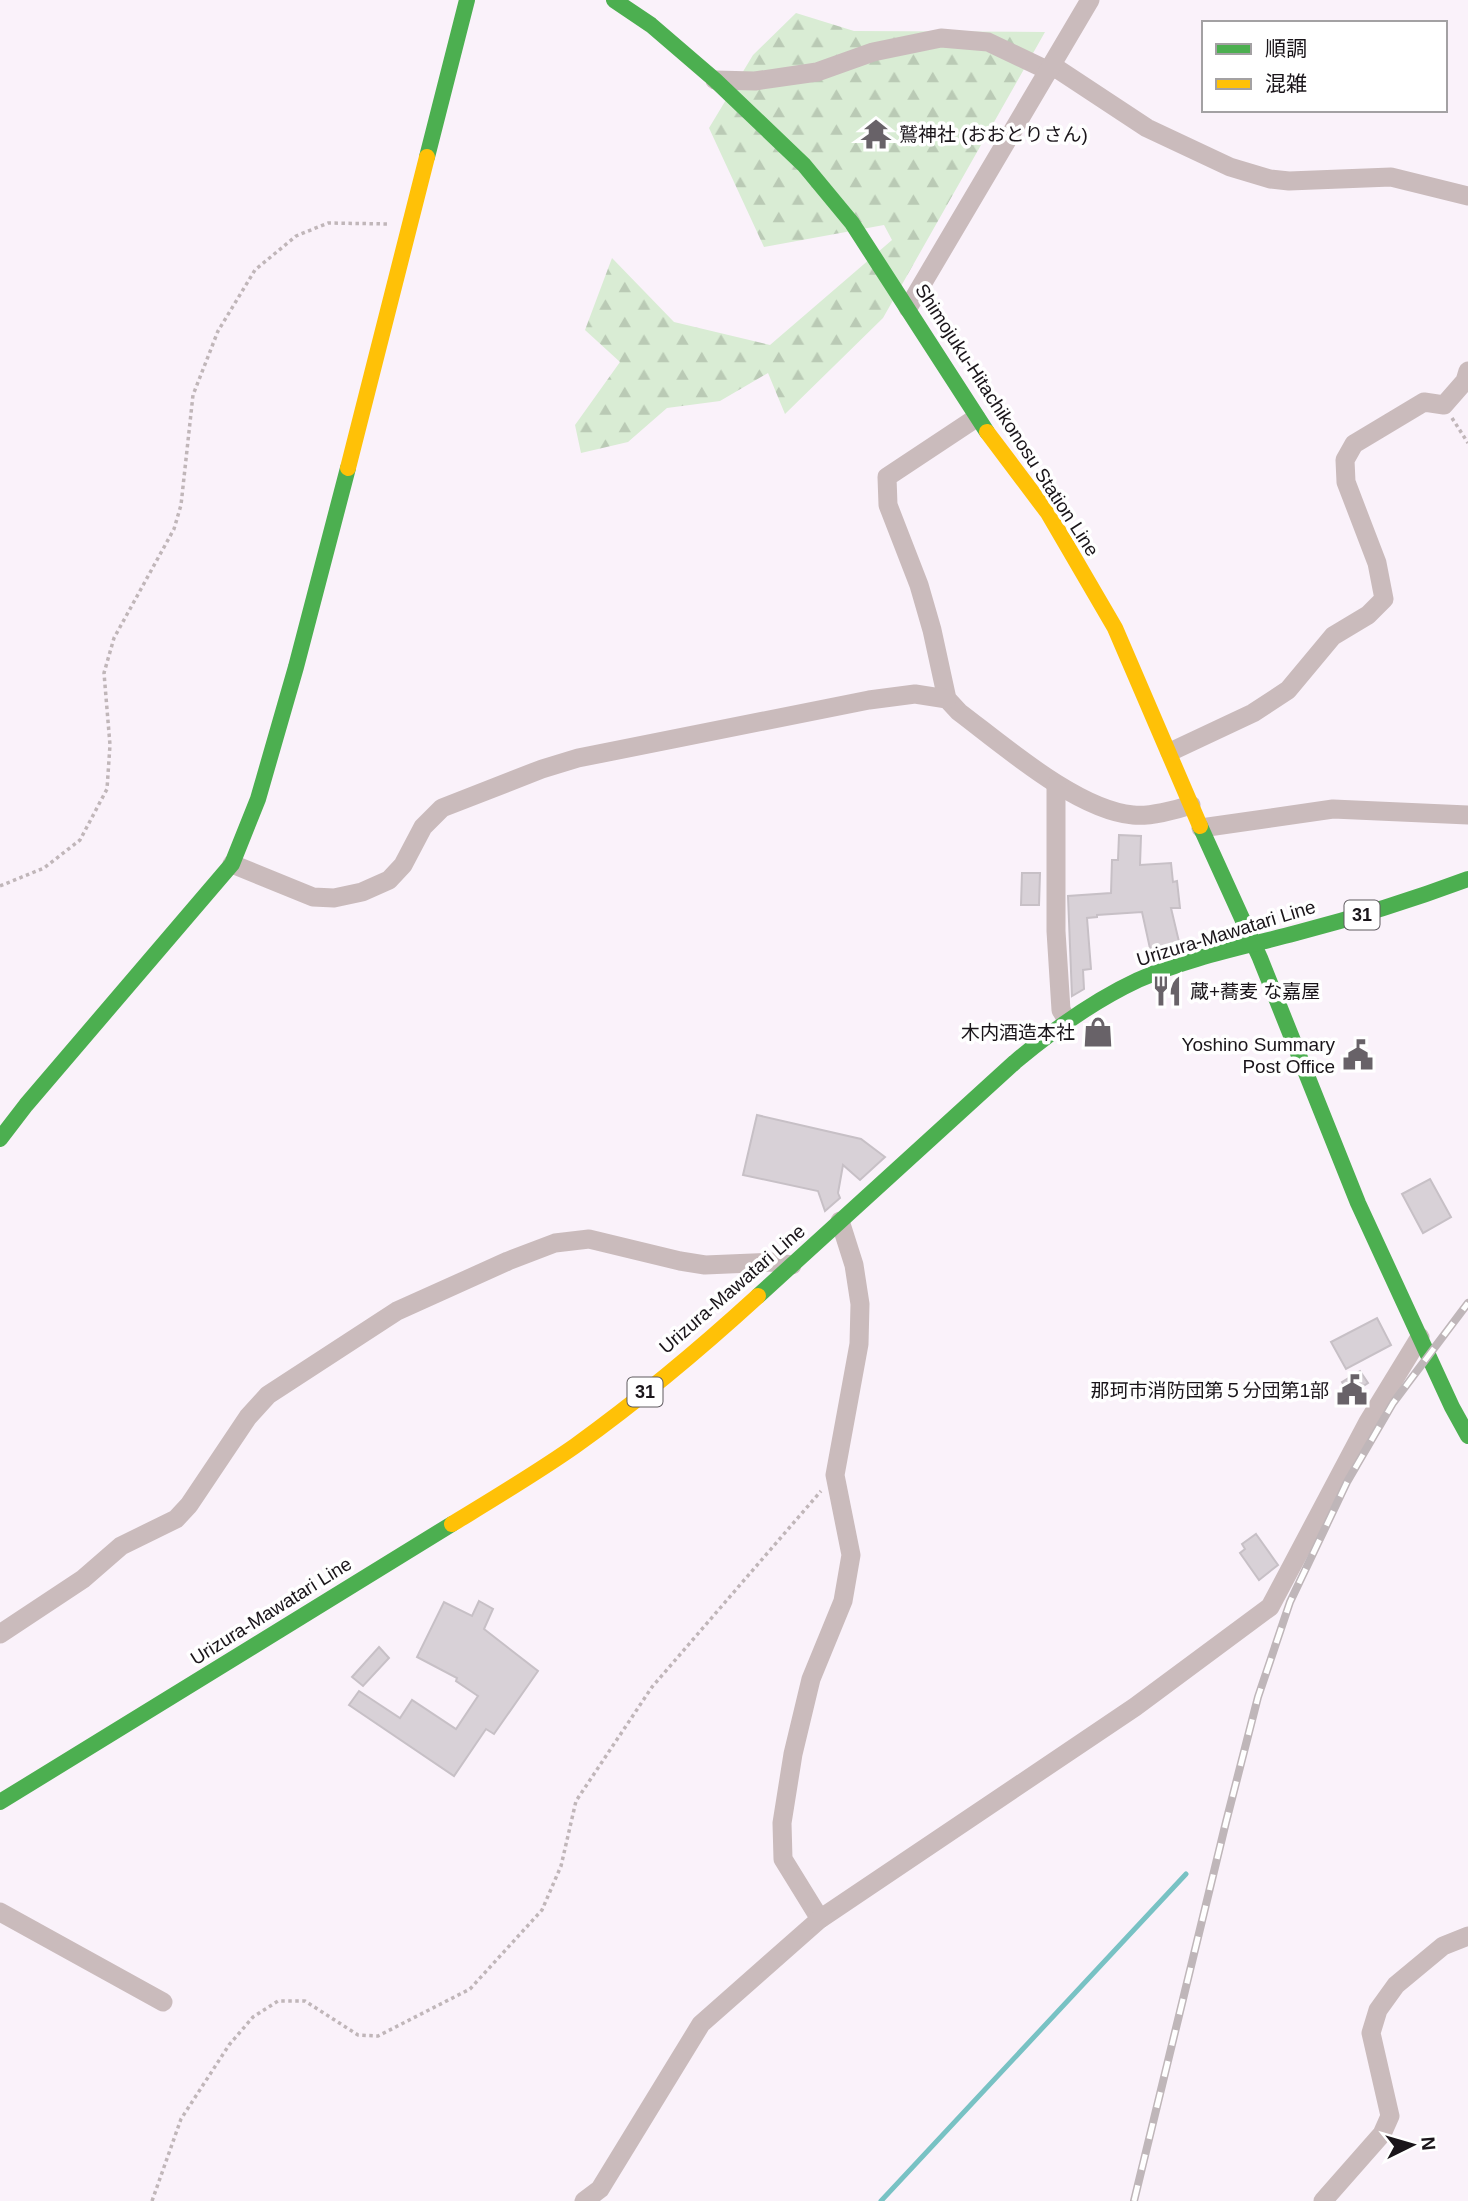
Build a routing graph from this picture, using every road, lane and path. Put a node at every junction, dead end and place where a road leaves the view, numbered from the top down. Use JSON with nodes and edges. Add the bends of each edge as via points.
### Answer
{"nodes":[{"id":1,"x":467,"y":0,"type":"edge"},
{"id":2,"x":614,"y":0,"type":"edge"},
{"id":3,"x":1090,"y":0,"type":"edge"},
{"id":4,"x":1051,"y":69,"type":"junction"},
{"id":5,"x":715,"y":80,"type":"junction"},
{"id":6,"x":1468,"y":196,"type":"edge"},
{"id":7,"x":411,"y":225,"type":"junction"},
{"id":8,"x":908,"y":308,"type":"junction"},
{"id":9,"x":1468,"y":371,"type":"edge"},
{"id":10,"x":1444,"y":405,"type":"junction"},
{"id":11,"x":976,"y":418,"type":"junction"},
{"id":12,"x":1468,"y":443,"type":"edge"},
{"id":13,"x":947,"y":699,"type":"junction"},
{"id":14,"x":1170,"y":752,"type":"junction"},
{"id":15,"x":1056,"y":785,"type":"junction"},
{"id":16,"x":1191,"y":805,"type":"junction"},
{"id":17,"x":1468,"y":815,"type":"edge"},
{"id":18,"x":1201,"y":828,"type":"junction"},
{"id":19,"x":232,"y":864,"type":"junction"},
{"id":20,"x":1468,"y":879,"type":"edge"},
{"id":21,"x":0,"y":886,"type":"edge"},
{"id":22,"x":1253,"y":944,"type":"junction"},
{"id":23,"x":1067,"y":1020,"type":"junction"},
{"id":24,"x":0,"y":1139,"type":"edge"},
{"id":25,"x":839,"y":1222,"type":"junction"},
{"id":26,"x":792,"y":1265,"type":"junction"},
{"id":27,"x":1420,"y":1337,"type":"junction"},
{"id":28,"x":1468,"y":1436,"type":"edge"},
{"id":29,"x":835,"y":1475,"type":"junction"},
{"id":30,"x":0,"y":1634,"type":"edge"},
{"id":31,"x":0,"y":1802,"type":"edge"},
{"id":32,"x":0,"y":1912,"type":"edge"},
{"id":33,"x":820,"y":1919,"type":"junction"},
{"id":34,"x":1468,"y":1936,"type":"edge"},
{"id":35,"x":163,"y":2002,"type":"dead end"},
{"id":36,"x":152,"y":2201,"type":"edge"},
{"id":37,"x":584,"y":2201,"type":"edge"},
{"id":38,"x":1323,"y":2201,"type":"edge"}],
"edges":[{"from":1,"to":7,"type":"main road"},
{"from":2,"to":5,"type":"main road","name":"Shimojuku-Hitachikonosu Station Line"},
{"from":3,"to":4,"type":"street"},
{"from":4,"to":5,"type":"street","via":[[988,42],[941,38],[873,52],[817,72],[755,81]]},
{"from":4,"to":6,"type":"street","via":[[1147,128],[1230,167],[1269,179],[1391,177]]},
{"from":4,"to":8,"type":"street"},
{"from":5,"to":8,"type":"main road","name":"Shimojuku-Hitachikonosu Station Line","via":[[804,165],[852,223]]},
{"from":7,"to":19,"type":"main road","via":[[296,667],[258,799]]},
{"from":7,"to":21,"type":"path","via":[[328,223],[296,236],[255,270],[218,331],[193,395],[181,505],[174,529],[114,638],[104,673],[110,745],[107,789],[80,840],[44,868]]},
{"from":8,"to":11,"type":"main road","name":"Shimojuku-Hitachikonosu Station Line"},
{"from":9,"to":10,"type":"street"},
{"from":10,"to":12,"type":"path"},
{"from":10,"to":14,"type":"street","via":[[1424,402],[1354,444],[1345,460],[1346,482],[1377,563],[1384,599],[1368,615],[1333,636],[1288,690],[1253,713]]},
{"from":11,"to":13,"type":"street","via":[[887,477],[888,505],[926,607]]},
{"from":11,"to":14,"type":"main road","name":"Shimojuku-Hitachikonosu Station Line","via":[[1048,513],[1108,617]]},
{"from":13,"to":15,"type":"street"},
{"from":13,"to":19,"type":"street","via":[[915,694],[869,700],[542,769],[442,808],[423,827],[403,865],[389,880],[362,892],[313,897]]},
{"from":14,"to":16,"type":"main road","name":"Shimojuku-Hitachikonosu Station Line"},
{"from":15,"to":16,"type":"street","via":[[1105,809],[1134,816]]},
{"from":15,"to":23,"type":"street","via":[[1056,931],[1062,1010]]},
{"from":16,"to":18,"type":"main road","name":"Shimojuku-Hitachikonosu Station Line"},
{"from":17,"to":18,"type":"street","via":[[1333,809]]},
{"from":18,"to":22,"type":"main road","name":"Shimojuku-Hitachikonosu Station Line"},
{"from":19,"to":24,"type":"main road"},
{"from":20,"to":22,"type":"main road","name":"Urizura-Mawatari Line","number":"31","via":[[1421,897]]},
{"from":22,"to":23,"type":"main road","name":"Urizura-Mawatari Line","number":"31","via":[[1158,972]]},
{"from":22,"to":27,"type":"main road","name":"Shimojuku-Hitachikonosu Station Line","via":[[1359,1203]]},
{"from":23,"to":25,"type":"main road","name":"Urizura-Mawatari Line","number":"31"},
{"from":25,"to":26,"type":"main road","name":"Urizura-Mawatari Line","number":"31"},
{"from":25,"to":29,"type":"street","via":[[854,1265],[860,1304],[859,1344]]},
{"from":26,"to":30,"type":"street","via":[[705,1265],[589,1239],[543,1248],[397,1311],[268,1395],[176,1519],[121,1546],[83,1579]]},
{"from":26,"to":31,"type":"main road","name":"Urizura-Mawatari Line","number":"31","via":[[703,1346],[567,1452]]},
{"from":27,"to":28,"type":"main road","name":"Shimojuku-Hitachikonosu Station Line"},
{"from":27,"to":33,"type":"street","via":[[1368,1422],[1270,1607],[1135,1707]]},
{"from":29,"to":33,"type":"street","via":[[850,1555],[844,1601],[811,1679],[782,1823],[783,1859]]},
{"from":29,"to":36,"type":"path","via":[[652,1688],[576,1801],[561,1866],[542,1910],[470,1989],[378,2036],[358,2035],[305,2001],[278,2001],[253,2017],[181,2119]]},
{"from":32,"to":35,"type":"street"},
{"from":33,"to":37,"type":"street","via":[[701,2024],[600,2189]]},
{"from":34,"to":38,"type":"street","via":[[1443,1946],[1396,1985],[1378,2010],[1371,2033],[1390,2116],[1382,2134]]}]}
